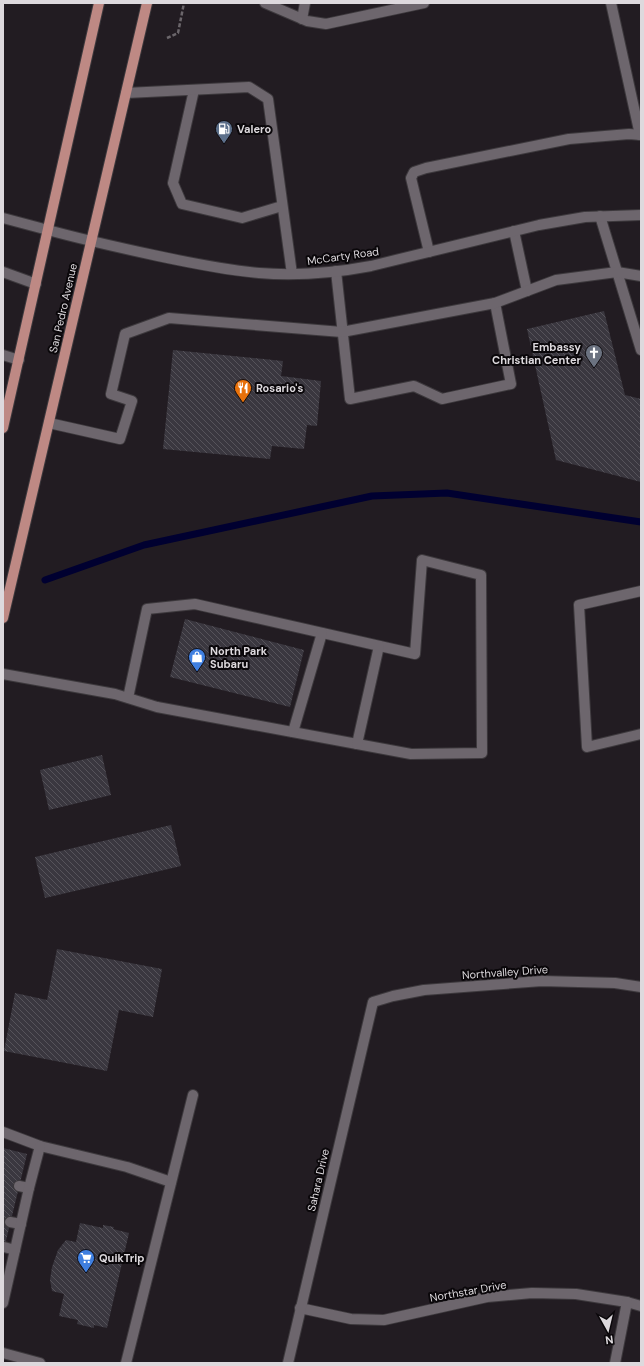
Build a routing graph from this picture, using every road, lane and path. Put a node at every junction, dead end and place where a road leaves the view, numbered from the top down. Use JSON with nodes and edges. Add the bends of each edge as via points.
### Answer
{"nodes":[{"id":1,"x":99,"y":3,"type":"edge"},
{"id":2,"x":147,"y":3,"type":"edge"},
{"id":3,"x":184,"y":3,"type":"edge"},
{"id":4,"x":265,"y":3,"type":"edge"},
{"id":5,"x":305,"y":3,"type":"edge"},
{"id":6,"x":424,"y":3,"type":"edge"},
{"id":7,"x":611,"y":3,"type":"edge"},
{"id":8,"x":302,"y":19,"type":"junction"},
{"id":9,"x":167,"y":38,"type":"dead end"},
{"id":10,"x":194,"y":90,"type":"junction"},
{"id":11,"x":126,"y":93,"type":"junction"},
{"id":12,"x":640,"y":135,"type":"edge"},
{"id":13,"x":282,"y":206,"type":"junction"},
{"id":14,"x":641,"y":215,"type":"edge"},
{"id":15,"x":600,"y":216,"type":"junction"},
{"id":16,"x":3,"y":218,"type":"edge"},
{"id":17,"x":48,"y":230,"type":"junction"},
{"id":18,"x":514,"y":231,"type":"junction"},
{"id":19,"x":91,"y":242,"type":"junction"},
{"id":20,"x":429,"y":252,"type":"junction"},
{"id":21,"x":336,"y":271,"type":"junction"},
{"id":22,"x":3,"y":272,"type":"edge"},
{"id":23,"x":617,"y":272,"type":"junction"},
{"id":24,"x":292,"y":274,"type":"junction"},
{"id":25,"x":641,"y":276,"type":"edge"},
{"id":26,"x":36,"y":284,"type":"junction"},
{"id":27,"x":527,"y":291,"type":"junction"},
{"id":28,"x":495,"y":303,"type":"junction"},
{"id":29,"x":342,"y":332,"type":"junction"},
{"id":30,"x":641,"y":350,"type":"edge"},
{"id":31,"x":3,"y":355,"type":"edge"},
{"id":32,"x":19,"y":360,"type":"junction"},
{"id":33,"x":49,"y":423,"type":"junction"},
{"id":34,"x":3,"y":425,"type":"edge"},
{"id":35,"x":641,"y":591,"type":"edge"},
{"id":36,"x":3,"y":618,"type":"edge"},
{"id":37,"x":322,"y":633,"type":"junction"},
{"id":38,"x":379,"y":646,"type":"junction"},
{"id":39,"x":3,"y":674,"type":"edge"},
{"id":40,"x":128,"y":698,"type":"junction"},
{"id":41,"x":293,"y":732,"type":"junction"},
{"id":42,"x":641,"y":734,"type":"edge"},
{"id":43,"x":357,"y":744,"type":"junction"},
{"id":44,"x":641,"y":987,"type":"edge"},
{"id":45,"x":373,"y":1002,"type":"joint"},
{"id":46,"x":193,"y":1095,"type":"dead end"},
{"id":47,"x":3,"y":1132,"type":"edge"},
{"id":48,"x":40,"y":1146,"type":"junction"},
{"id":49,"x":171,"y":1182,"type":"junction"},
{"id":50,"x":10,"y":1222,"type":"dead end"},
{"id":51,"x":21,"y":1224,"type":"junction"},
{"id":52,"x":4,"y":1247,"type":"dead end"},
{"id":53,"x":15,"y":1250,"type":"junction"},
{"id":54,"x":5,"y":1281,"type":"edge"},
{"id":55,"x":627,"y":1302,"type":"junction"},
{"id":56,"x":3,"y":1303,"type":"edge"},
{"id":57,"x":641,"y":1306,"type":"edge"},
{"id":58,"x":300,"y":1308,"type":"junction"},
{"id":59,"x":3,"y":1353,"type":"edge"},
{"id":60,"x":40,"y":1363,"type":"edge"},
{"id":61,"x":126,"y":1363,"type":"edge"},
{"id":62,"x":288,"y":1363,"type":"edge"},
{"id":63,"x":615,"y":1363,"type":"edge"}],
"edges":[{"from":1,"to":17,"type":"main road"},
{"from":2,"to":11,"type":"main road","name":"San Pedro Avenue"},
{"from":3,"to":9,"type":"path","via":[[178,33]]},
{"from":4,"to":8,"type":"street"},
{"from":5,"to":8,"type":"street"},
{"from":6,"to":8,"type":"street","via":[[326,24]]},
{"from":7,"to":12,"type":"street"},
{"from":10,"to":11,"type":"street"},
{"from":10,"to":13,"type":"street","via":[[249,88],[268,99]]},
{"from":10,"to":13,"type":"street","via":[[173,183],[182,204],[242,218]]},
{"from":11,"to":19,"type":"main road","name":"San Pedro Avenue"},
{"from":12,"to":20,"type":"street","via":[[569,139],[414,172],[411,178]]},
{"from":13,"to":24,"type":"street"},
{"from":14,"to":15,"type":"street","name":"McCarty Road"},
{"from":15,"to":18,"type":"street","name":"McCarty Road","via":[[539,224]]},
{"from":15,"to":23,"type":"street"},
{"from":16,"to":17,"type":"street","name":"McCarty Road"},
{"from":17,"to":19,"type":"street","name":"McCarty Road"},
{"from":17,"to":26,"type":"main road"},
{"from":18,"to":20,"type":"street","name":"McCarty Road"},
{"from":18,"to":27,"type":"street"},
{"from":19,"to":24,"type":"street","name":"McCarty Road","via":[[216,268]]},
{"from":19,"to":33,"type":"main road","name":"San Pedro Avenue"},
{"from":20,"to":21,"type":"street","name":"McCarty Road","via":[[371,266]]},
{"from":21,"to":24,"type":"street","name":"McCarty Road"},
{"from":21,"to":29,"type":"street"},
{"from":22,"to":26,"type":"street"},
{"from":23,"to":25,"type":"street"},
{"from":23,"to":27,"type":"street","via":[[556,280]]},
{"from":23,"to":30,"type":"street"},
{"from":26,"to":32,"type":"main road"},
{"from":27,"to":28,"type":"street"},
{"from":28,"to":29,"type":"street"},
{"from":28,"to":29,"type":"street","via":[[511,384],[442,399],[414,386],[350,399]]},
{"from":29,"to":33,"type":"street","via":[[169,318],[125,334],[111,394],[132,401],[120,439]]},
{"from":31,"to":32,"type":"street"},
{"from":32,"to":34,"type":"main road"},
{"from":33,"to":36,"type":"main road","name":"San Pedro Avenue"},
{"from":35,"to":42,"type":"street","via":[[579,605],[587,747]]},
{"from":37,"to":38,"type":"street"},
{"from":37,"to":40,"type":"street","via":[[195,604],[147,609]]},
{"from":37,"to":41,"type":"street"},
{"from":38,"to":43,"type":"street"},
{"from":38,"to":43,"type":"street","via":[[415,654],[422,560],[481,575],[482,754],[411,754]]},
{"from":39,"to":40,"type":"street"},
{"from":40,"to":41,"type":"street","via":[[157,707]]},
{"from":41,"to":43,"type":"street"},
{"from":44,"to":45,"type":"street","name":"Northvalley Drive","via":[[616,983],[542,981],[424,990]]},
{"from":45,"to":58,"type":"street","name":"Sahara Drive"},
{"from":46,"to":49,"type":"street"},
{"from":47,"to":48,"type":"street"},
{"from":48,"to":49,"type":"street","via":[[127,1167]]},
{"from":48,"to":51,"type":"street","via":[[24,1187]]},
{"from":49,"to":61,"type":"street"},
{"from":50,"to":51,"type":"street"},
{"from":51,"to":53,"type":"street"},
{"from":52,"to":53,"type":"street"},
{"from":53,"to":54,"type":"street"},
{"from":54,"to":56,"type":"street"},
{"from":55,"to":57,"type":"street","name":"Northstar Drive"},
{"from":55,"to":58,"type":"street","name":"Northstar Drive","via":[[576,1294],[532,1293],[487,1297],[384,1320],[351,1319]]},
{"from":55,"to":63,"type":"street"},
{"from":58,"to":62,"type":"street","name":"Sahara Drive"},
{"from":59,"to":60,"type":"street"}]}
